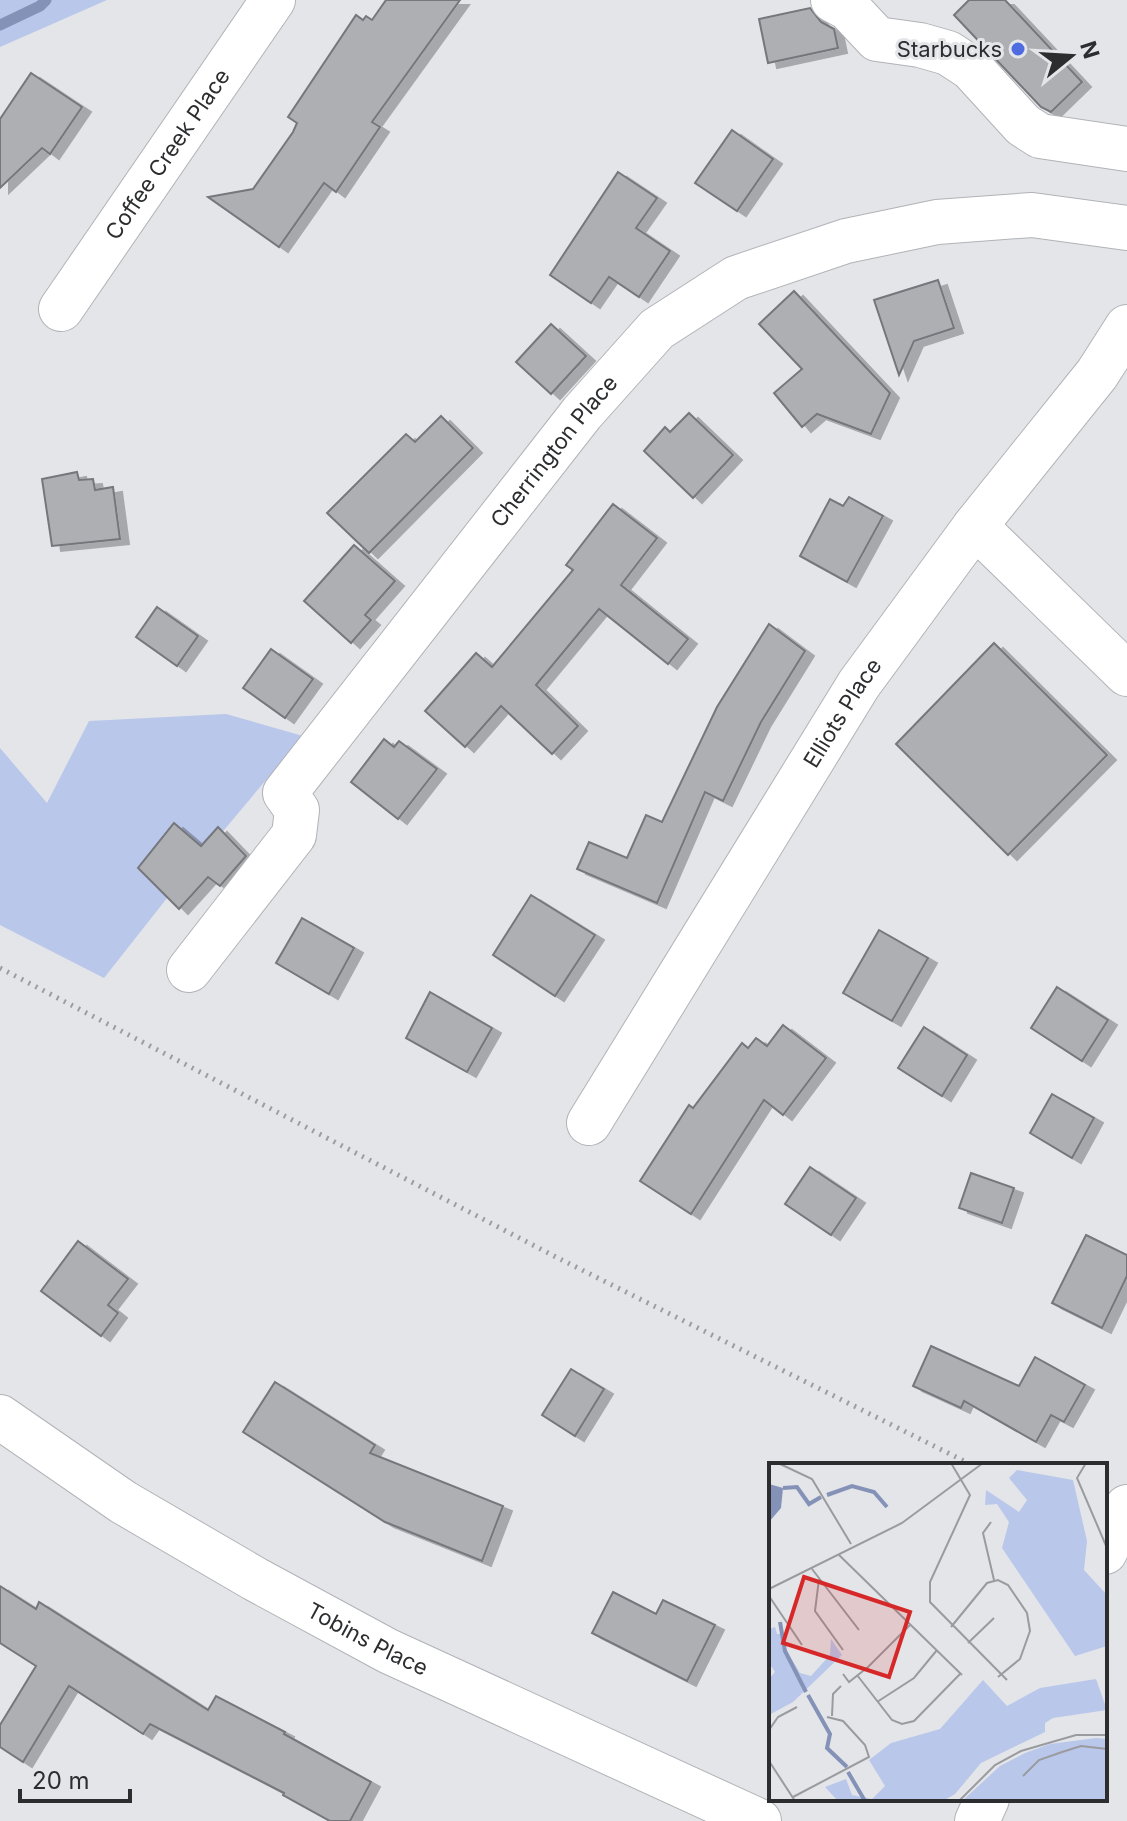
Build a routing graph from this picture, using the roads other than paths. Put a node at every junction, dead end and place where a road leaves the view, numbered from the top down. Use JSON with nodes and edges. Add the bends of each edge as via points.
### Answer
{"nodes":[{"id":1,"x":273,"y":0,"type":"edge"},
{"id":2,"x":833,"y":0,"type":"edge"},
{"id":3,"x":1127,"y":149,"type":"edge"},
{"id":4,"x":1127,"y":228,"type":"edge"},
{"id":5,"x":61,"y":309,"type":"dead end"},
{"id":6,"x":1127,"y":327,"type":"edge"},
{"id":7,"x":975,"y":526,"type":"junction"},
{"id":8,"x":1127,"y":674,"type":"edge"},
{"id":9,"x":189,"y":970,"type":"dead end"},
{"id":10,"x":589,"y":1123,"type":"dead end"},
{"id":11,"x":0,"y":1417,"type":"edge"},
{"id":12,"x":1127,"y":1507,"type":"edge"},
{"id":13,"x":1107,"y":1548,"type":"edge"},
{"id":14,"x":986,"y":1801,"type":"edge"},
{"id":15,"x":759,"y":1821,"type":"edge"},
{"id":16,"x":977,"y":1821,"type":"edge"}],
"edges":[{"from":1,"to":5,"type":"street","name":"Coffee Creek Place"},
{"from":2,"to":3,"type":"street","via":[[877,39],[948,53],[971,68],[1023,125],[1040,136]]},
{"from":4,"to":9,"type":"street","name":"Cherrington Place","via":[[1032,215],[937,222],[846,241],[736,278],[657,329],[582,413],[285,793],[297,810],[294,835]]},
{"from":6,"to":7,"type":"street","name":"Elliots Place","via":[[1097,374]]},
{"from":7,"to":8,"type":"street"},
{"from":7,"to":10,"type":"street","name":"Elliots Place","via":[[859,684]]},
{"from":11,"to":15,"type":"street","name":"Tobins Place","via":[[123,1502],[388,1651]]},
{"from":12,"to":13,"type":"street"},
{"from":14,"to":16,"type":"street"}]}
